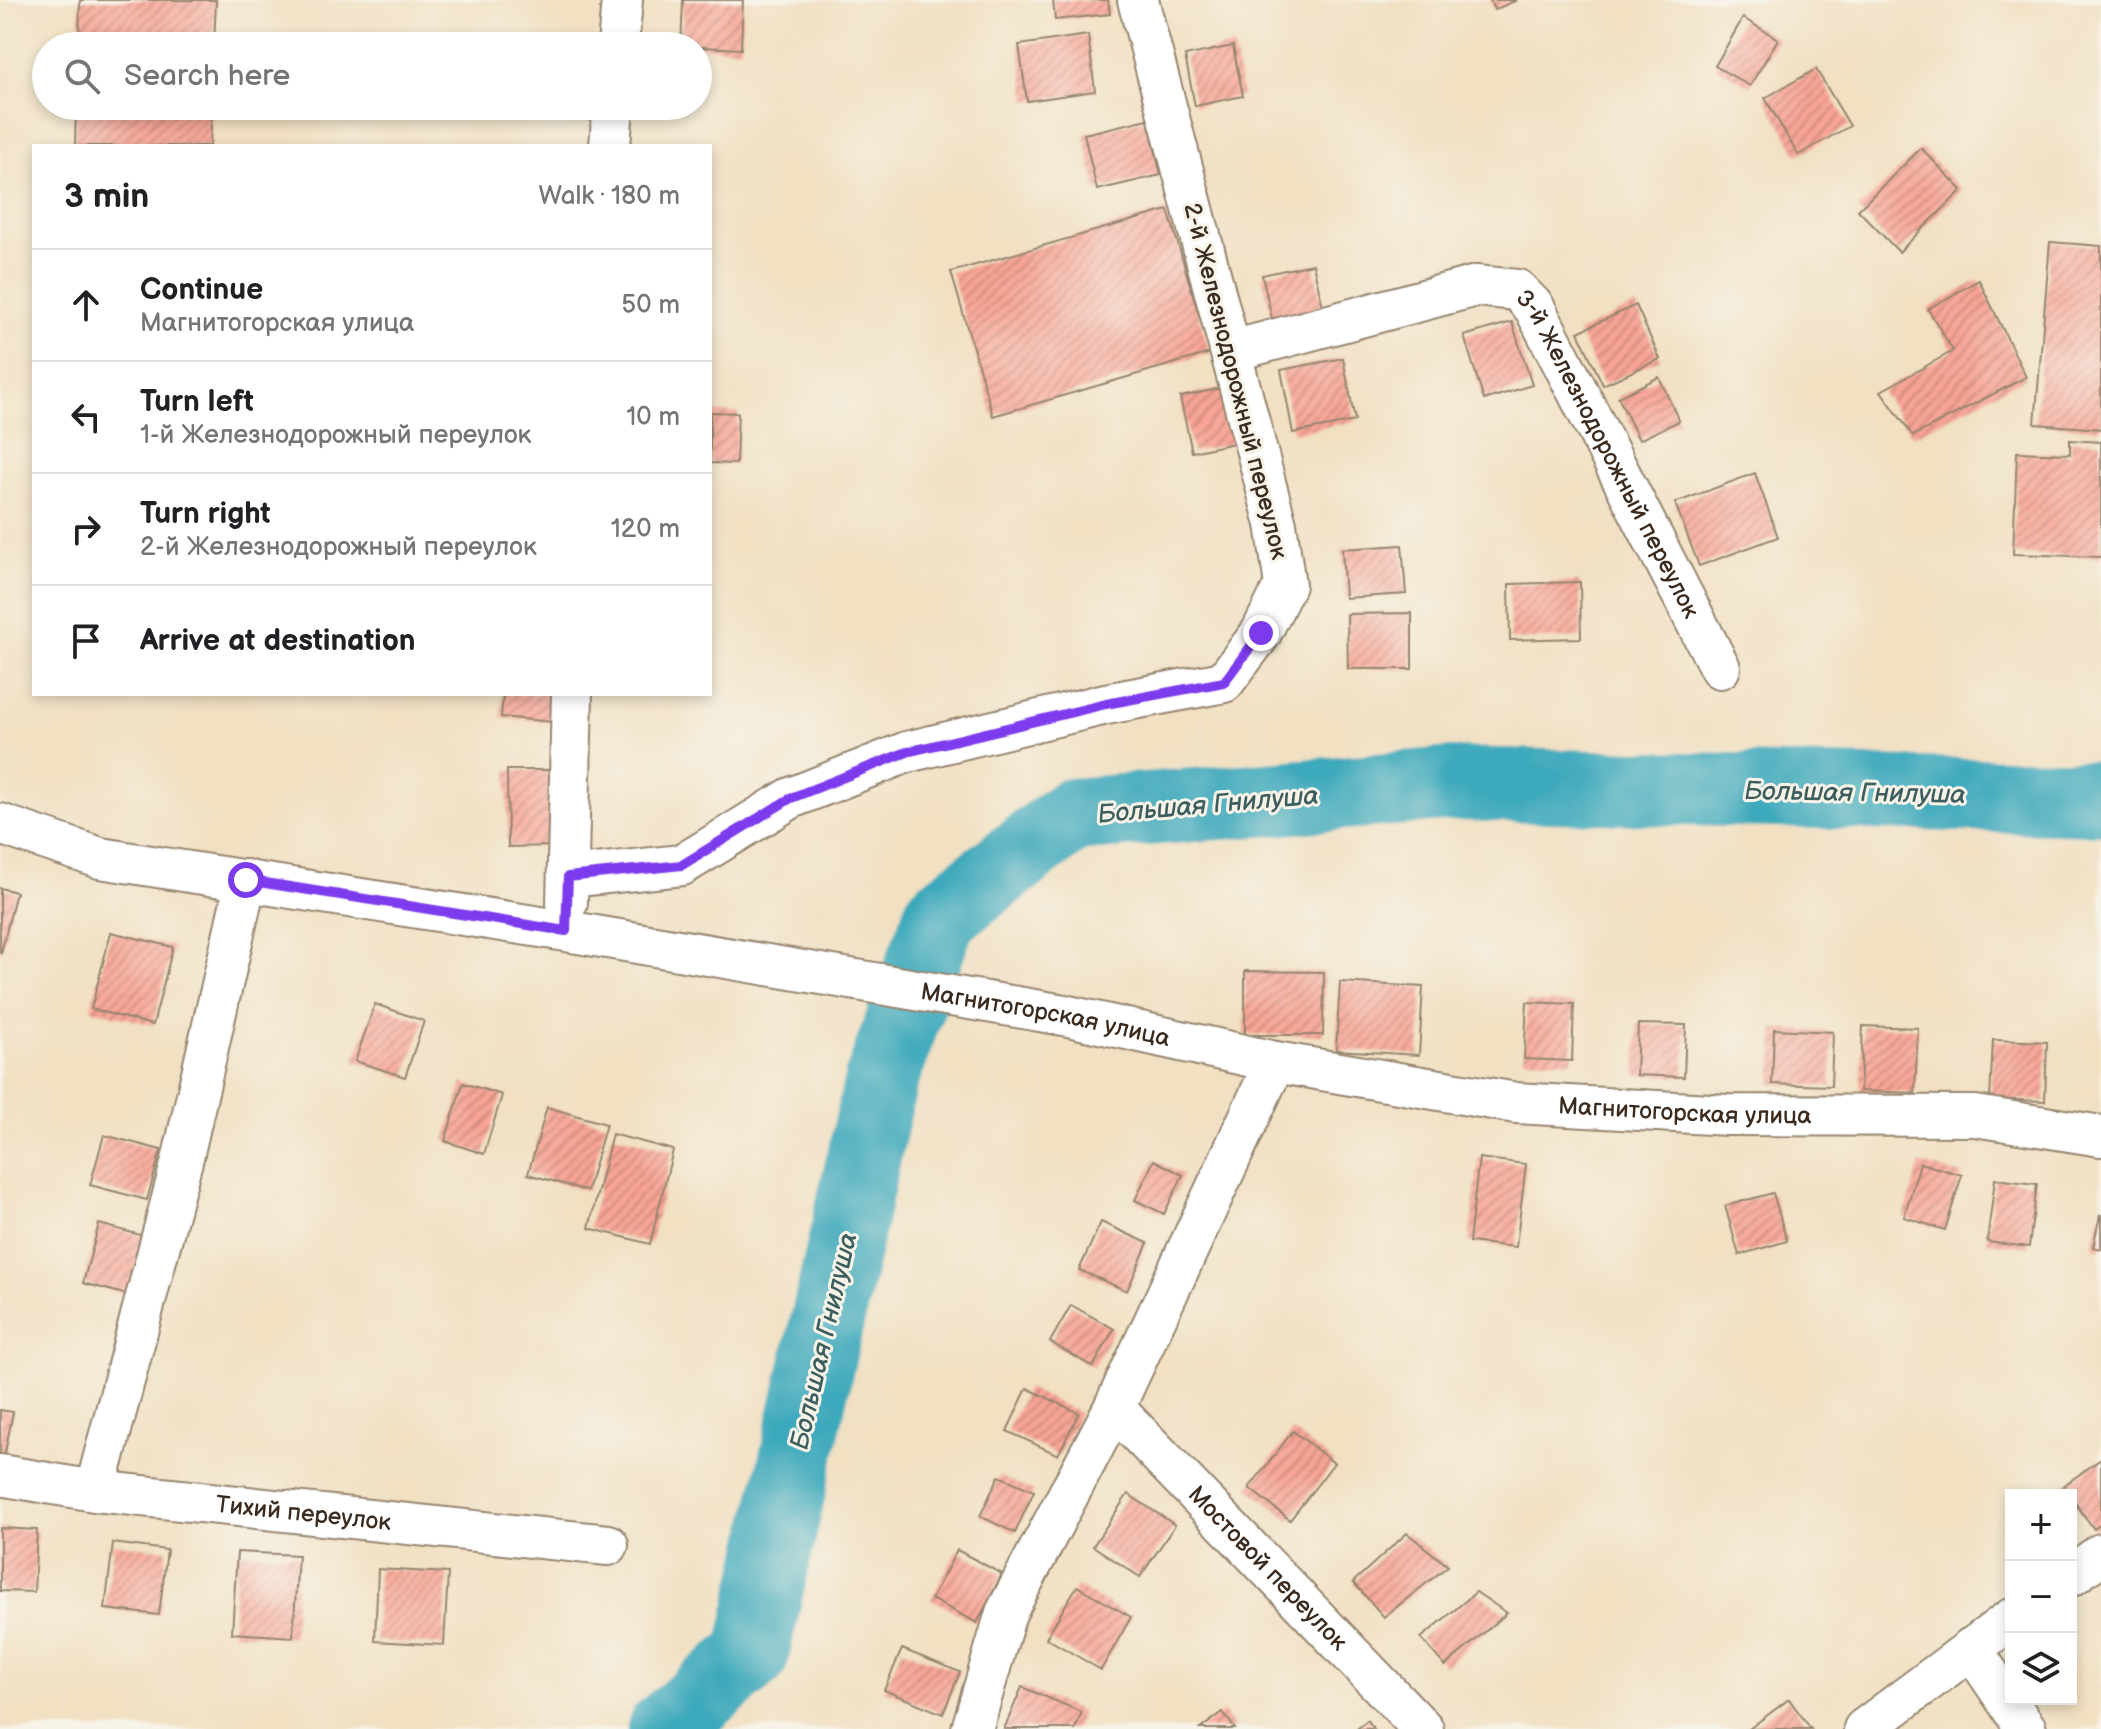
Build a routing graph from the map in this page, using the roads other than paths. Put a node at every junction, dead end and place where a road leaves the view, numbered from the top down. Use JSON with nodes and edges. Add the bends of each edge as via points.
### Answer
{"nodes":[{"id":1,"x":622,"y":0,"type":"edge"},
{"id":2,"x":1138,"y":0,"type":"edge"},
{"id":3,"x":619,"y":32,"type":"edge"},
{"id":4,"x":612,"y":120,"type":"edge"},
{"id":5,"x":610,"y":144,"type":"edge"},
{"id":6,"x":1232,"y":351,"type":"junction"},
{"id":7,"x":1720,"y":668,"type":"dead end"},
{"id":8,"x":572,"y":696,"type":"edge"},
{"id":9,"x":0,"y":824,"type":"edge"},
{"id":10,"x":568,"y":877,"type":"junction"},
{"id":11,"x":246,"y":880,"type":"junction"},
{"id":12,"x":566,"y":931,"type":"junction"},
{"id":13,"x":1275,"y":1062,"type":"junction"},
{"id":14,"x":2101,"y":1136,"type":"edge"},
{"id":15,"x":1114,"y":1408,"type":"junction"},
{"id":16,"x":0,"y":1475,"type":"edge"},
{"id":17,"x":95,"y":1491,"type":"junction"},
{"id":18,"x":608,"y":1545,"type":"dead end"},
{"id":19,"x":2101,"y":1554,"type":"edge"},
{"id":20,"x":2077,"y":1572,"type":"edge"},
{"id":21,"x":2005,"y":1623,"type":"edge"},
{"id":22,"x":1971,"y":1648,"type":"junction"},
{"id":23,"x":972,"y":1729,"type":"edge"},
{"id":24,"x":1423,"y":1729,"type":"edge"},
{"id":25,"x":1864,"y":1729,"type":"edge"},
{"id":26,"x":2026,"y":1729,"type":"edge"}],
"edges":[{"from":1,"to":3,"type":"street"},
{"from":2,"to":6,"type":"street","name":"2-й Железнодорожный переулок"},
{"from":4,"to":5,"type":"street"},
{"from":6,"to":7,"type":"street","name":"3-й Железнодорожный переулок","via":[[1476,286],[1517,290],[1534,307]]},
{"from":6,"to":10,"type":"street","name":"2-й Железнодорожный переулок","via":[[1276,524],[1285,585],[1261,633],[1224,682],[907,752],[791,798],[682,865]]},
{"from":8,"to":10,"type":"street"},
{"from":9,"to":11,"type":"street","name":"Магнитогорская улица","via":[[100,858]]},
{"from":10,"to":12,"type":"street"},
{"from":11,"to":12,"type":"street","name":"Магнитогорская улица"},
{"from":11,"to":17,"type":"street","via":[[183,1157]]},
{"from":12,"to":13,"type":"street","name":"Магнитогорская улица","via":[[1064,1015]]},
{"from":13,"to":14,"type":"street","name":"Магнитогорская улица","via":[[1516,1103],[1728,1115],[1975,1116]]},
{"from":13,"to":15,"type":"street"},
{"from":15,"to":23,"type":"street","via":[[1006,1613]]},
{"from":15,"to":24,"type":"street","name":"Мостовой переулок"},
{"from":16,"to":17,"type":"street","name":"Тихий переулок"},
{"from":17,"to":18,"type":"street","name":"Тихий переулок"},
{"from":19,"to":20,"type":"street"},
{"from":21,"to":22,"type":"street"},
{"from":22,"to":25,"type":"street"},
{"from":22,"to":26,"type":"street"}]}
